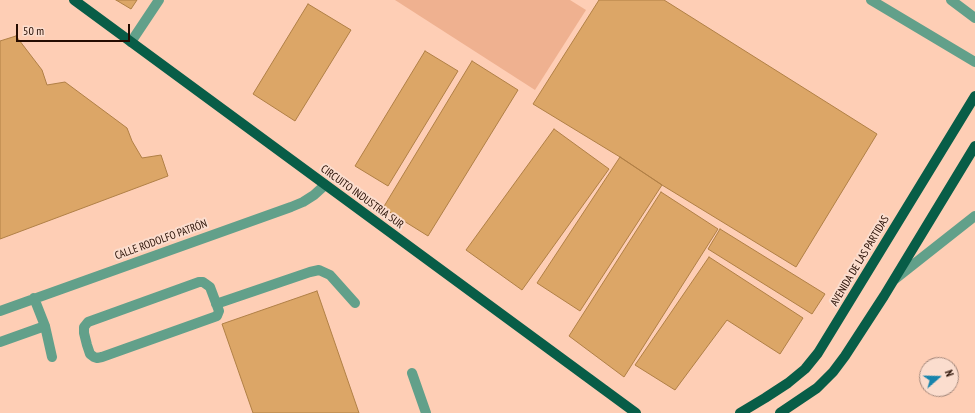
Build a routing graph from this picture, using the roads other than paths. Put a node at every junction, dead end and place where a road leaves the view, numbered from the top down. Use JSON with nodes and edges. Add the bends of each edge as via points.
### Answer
{"nodes":[{"id":1,"x":74,"y":0,"type":"edge"},
{"id":2,"x":159,"y":0,"type":"edge"},
{"id":3,"x":871,"y":0,"type":"edge"},
{"id":4,"x":951,"y":0,"type":"edge"},
{"id":5,"x":975,"y":18,"type":"edge"},
{"id":6,"x":131,"y":42,"type":"junction"},
{"id":7,"x":975,"y":62,"type":"edge"},
{"id":8,"x":975,"y":96,"type":"edge"},
{"id":9,"x":975,"y":146,"type":"edge"},
{"id":10,"x":325,"y":185,"type":"junction"},
{"id":11,"x":975,"y":216,"type":"edge"},
{"id":12,"x":892,"y":281,"type":"junction"},
{"id":13,"x":34,"y":298,"type":"junction"},
{"id":14,"x":356,"y":303,"type":"dead end"},
{"id":15,"x":216,"y":304,"type":"junction"},
{"id":16,"x":0,"y":311,"type":"edge"},
{"id":17,"x":45,"y":326,"type":"junction"},
{"id":18,"x":0,"y":342,"type":"edge"},
{"id":19,"x":52,"y":357,"type":"dead end"},
{"id":20,"x":412,"y":373,"type":"dead end"},
{"id":21,"x":426,"y":413,"type":"edge"},
{"id":22,"x":636,"y":413,"type":"edge"},
{"id":23,"x":740,"y":413,"type":"edge"},
{"id":24,"x":780,"y":413,"type":"edge"}],
"edges":[{"from":1,"to":6,"type":"main road","name":"CIRCUITO INDUSTRIA SUR"},
{"from":2,"to":6,"type":"street"},
{"from":3,"to":7,"type":"street"},
{"from":4,"to":5,"type":"street"},
{"from":6,"to":10,"type":"main road","name":"CIRCUITO INDUSTRIA SUR"},
{"from":8,"to":23,"type":"main road","name":"AVENIDA DE LAS PARTIDAS","via":[[818,353],[788,383]]},
{"from":9,"to":12,"type":"main road"},
{"from":10,"to":13,"type":"street","name":"CALLE RODOLFO PATRÓN","via":[[314,195],[291,207]]},
{"from":10,"to":22,"type":"main road","name":"CIRCUITO INDUSTRIA SUR"},
{"from":11,"to":12,"type":"street"},
{"from":12,"to":24,"type":"main road","via":[[833,372],[817,388]]},
{"from":13,"to":16,"type":"street","name":"CALLE RODOLFO PATRÓN"},
{"from":13,"to":17,"type":"street"},
{"from":14,"to":15,"type":"street","via":[[330,275],[319,270]]},
{"from":15,"to":15,"type":"street","via":[[210,287],[199,282],[88,322],[84,333],[90,354],[97,358],[102,357],[215,317],[219,311]]},
{"from":17,"to":18,"type":"street"},
{"from":17,"to":19,"type":"street"},
{"from":20,"to":21,"type":"street"}]}
